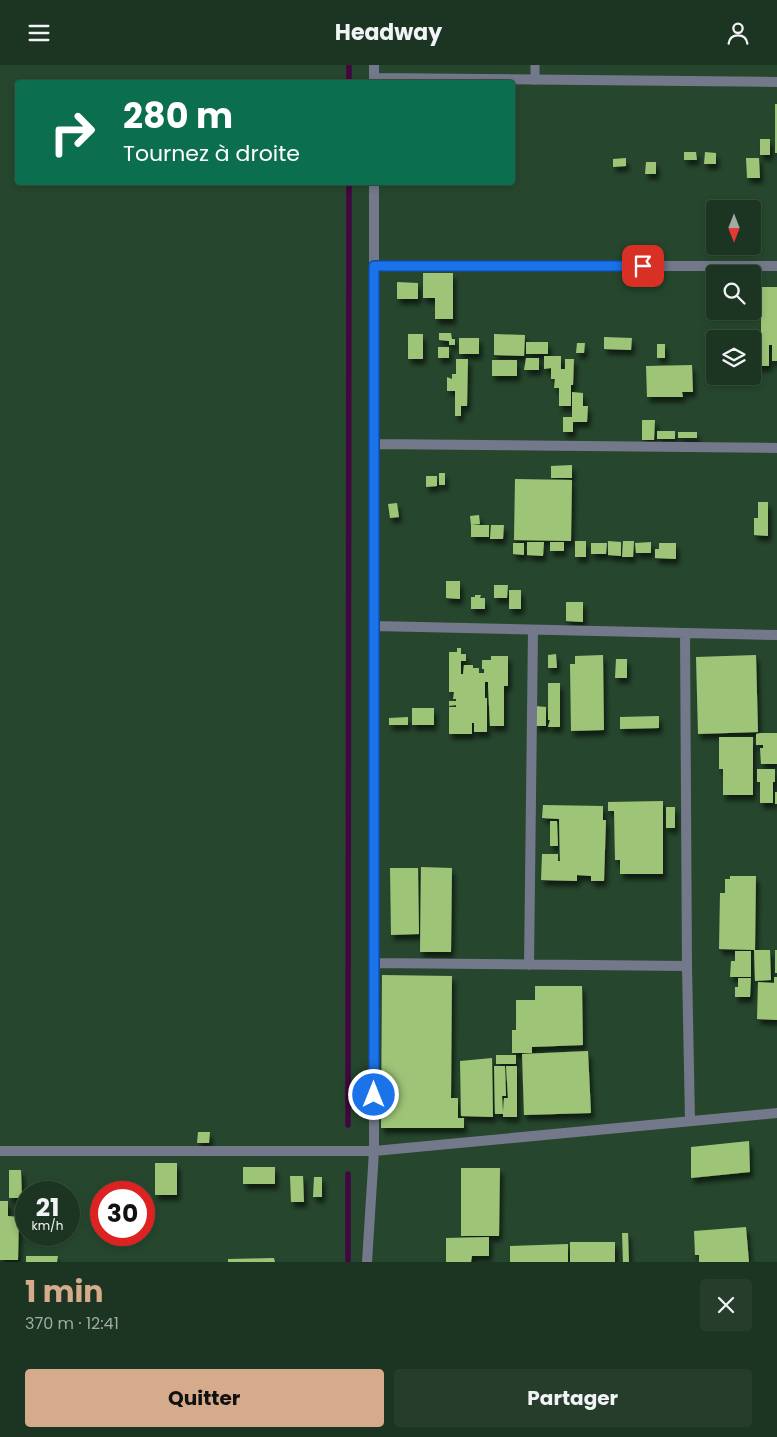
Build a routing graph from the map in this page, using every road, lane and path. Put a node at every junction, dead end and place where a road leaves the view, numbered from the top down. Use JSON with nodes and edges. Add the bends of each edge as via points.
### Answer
{"nodes":[{"id":1,"x":374,"y":65,"type":"edge"},
{"id":2,"x":535,"y":65,"type":"edge"},
{"id":3,"x":374,"y":80,"type":"edge"},
{"id":4,"x":535,"y":80,"type":"junction"},
{"id":5,"x":777,"y":82,"type":"edge"},
{"id":6,"x":374,"y":185,"type":"edge"},
{"id":7,"x":374,"y":266,"type":"junction"},
{"id":8,"x":777,"y":266,"type":"edge"},
{"id":9,"x":374,"y":444,"type":"junction"},
{"id":10,"x":777,"y":448,"type":"edge"},
{"id":11,"x":374,"y":627,"type":"junction"},
{"id":12,"x":534,"y":630,"type":"junction"},
{"id":13,"x":685,"y":633,"type":"junction"},
{"id":14,"x":777,"y":635,"type":"edge"},
{"id":15,"x":374,"y":963,"type":"junction"},
{"id":16,"x":529,"y":965,"type":"junction"},
{"id":17,"x":686,"y":966,"type":"junction"},
{"id":18,"x":777,"y":1113,"type":"edge"},
{"id":19,"x":690,"y":1121,"type":"junction"},
{"id":20,"x":0,"y":1151,"type":"edge"},
{"id":21,"x":374,"y":1151,"type":"junction"},
{"id":22,"x":367,"y":1262,"type":"edge"}],
"edges":[{"from":1,"to":3,"type":"street"},
{"from":2,"to":4,"type":"lane"},
{"from":3,"to":4,"type":"street"},
{"from":4,"to":5,"type":"street"},
{"from":6,"to":7,"type":"street"},
{"from":7,"to":8,"type":"street"},
{"from":7,"to":9,"type":"street"},
{"from":9,"to":10,"type":"street"},
{"from":9,"to":11,"type":"street"},
{"from":11,"to":12,"type":"street"},
{"from":11,"to":15,"type":"street"},
{"from":12,"to":13,"type":"street"},
{"from":12,"to":16,"type":"street"},
{"from":13,"to":14,"type":"street"},
{"from":13,"to":17,"type":"street"},
{"from":15,"to":16,"type":"street"},
{"from":15,"to":21,"type":"street"},
{"from":16,"to":17,"type":"street"},
{"from":17,"to":19,"type":"street"},
{"from":18,"to":19,"type":"street"},
{"from":19,"to":21,"type":"street"},
{"from":20,"to":21,"type":"street"},
{"from":21,"to":22,"type":"street"}]}
